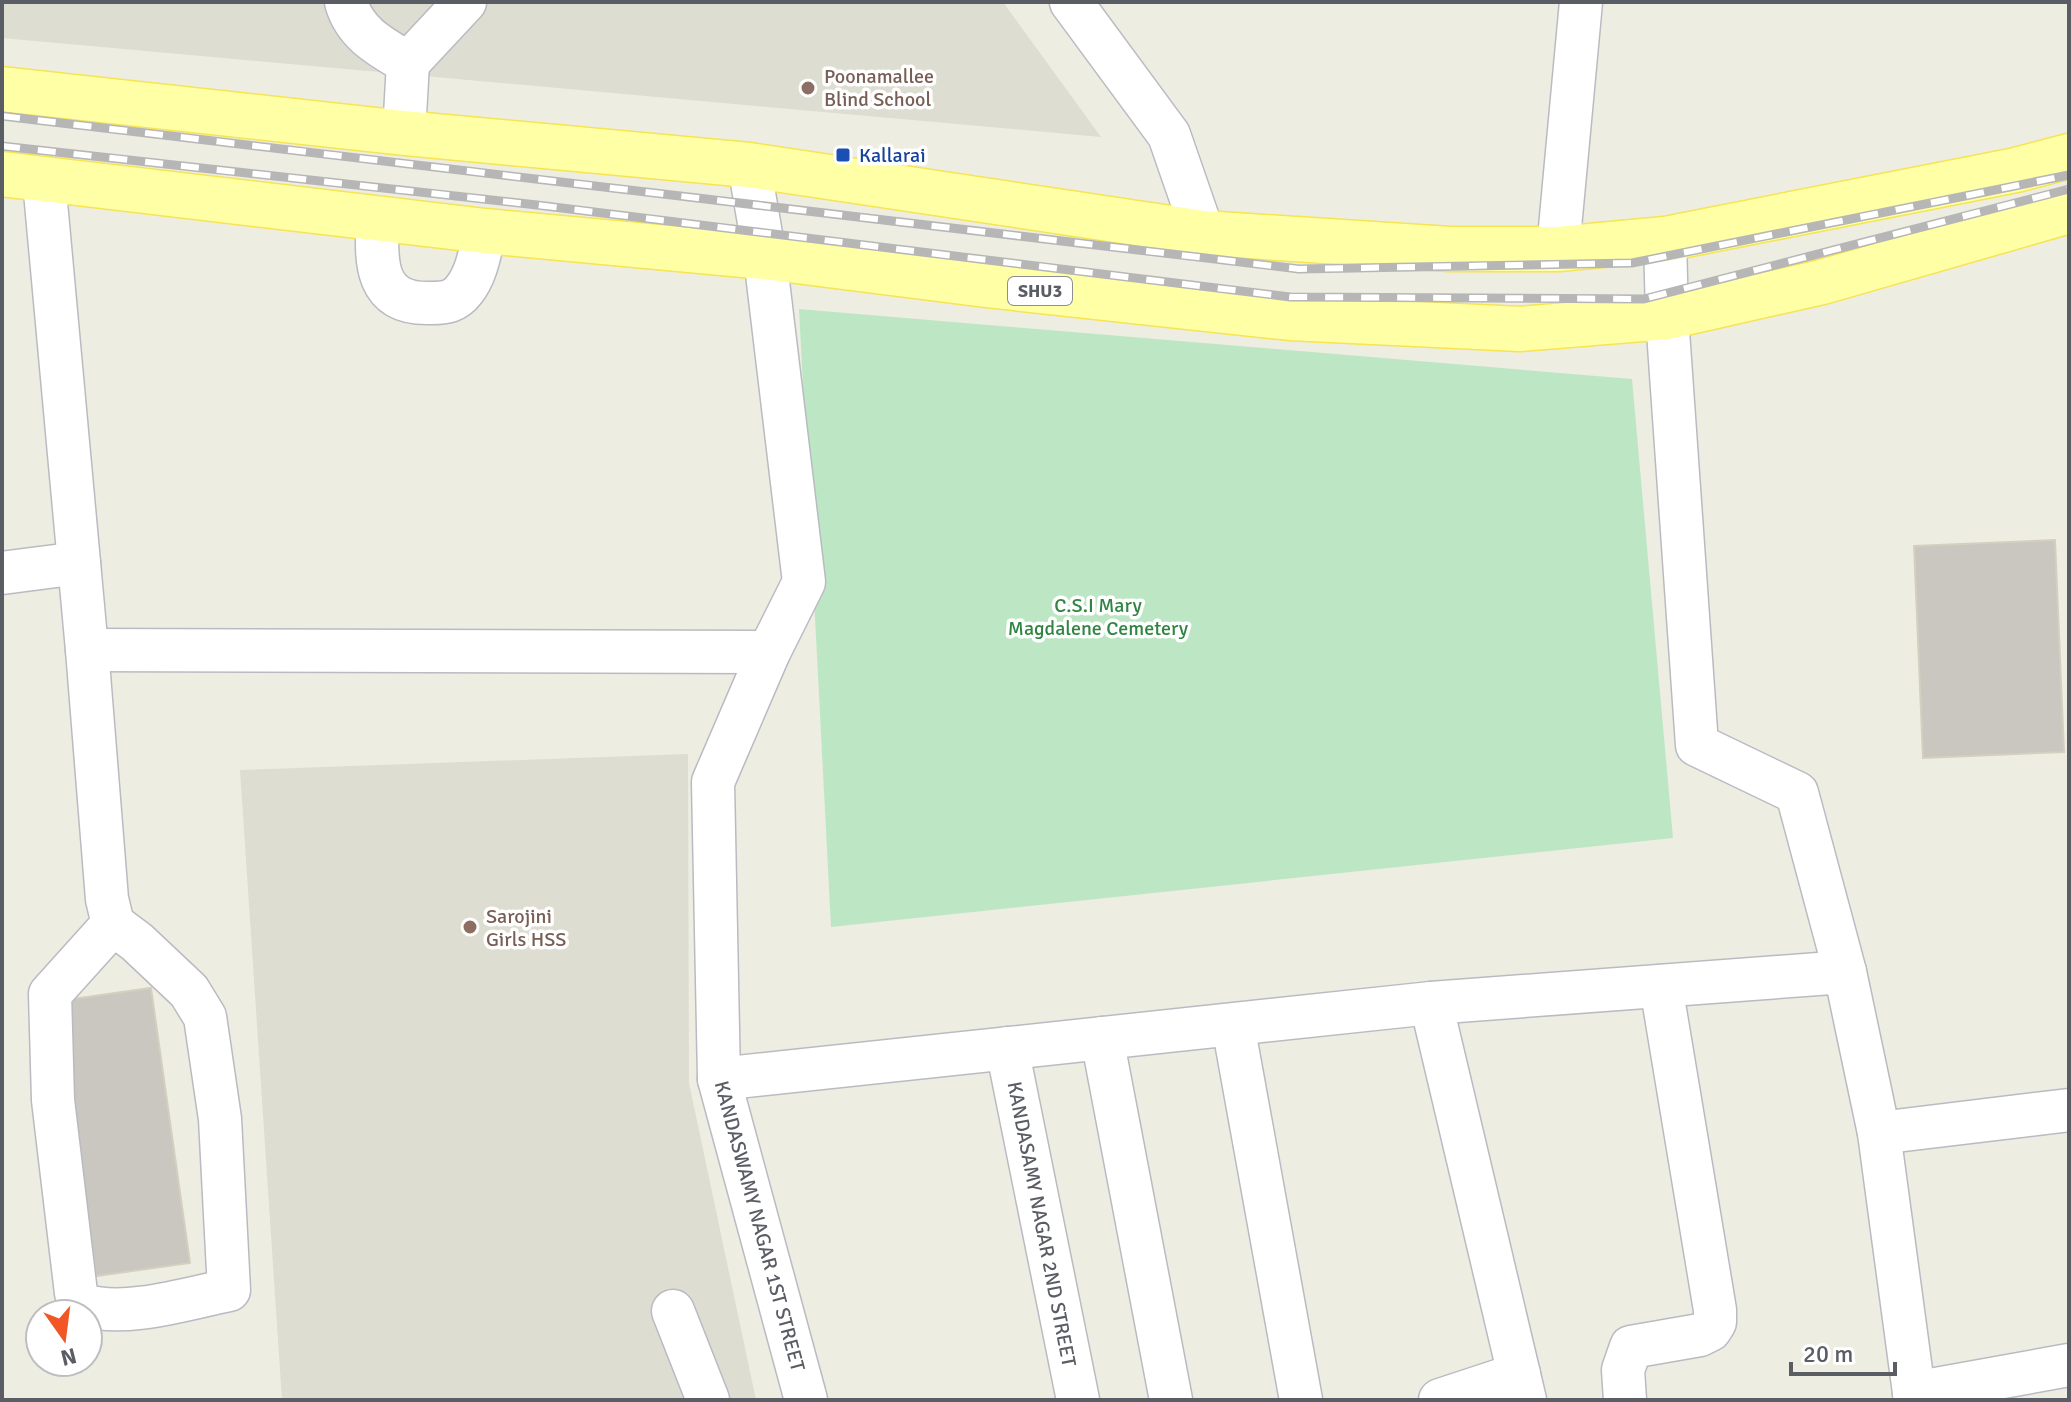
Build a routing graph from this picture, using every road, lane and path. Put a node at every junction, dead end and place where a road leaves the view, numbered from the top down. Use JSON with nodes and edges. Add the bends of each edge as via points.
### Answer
{"nodes":[{"id":1,"x":346,"y":2,"type":"edge"},
{"id":2,"x":465,"y":2,"type":"edge"},
{"id":3,"x":1071,"y":2,"type":"edge"},
{"id":4,"x":1581,"y":2,"type":"edge"},
{"id":5,"x":408,"y":63,"type":"junction"},
{"id":6,"x":2,"y":89,"type":"edge"},
{"id":7,"x":404,"y":133,"type":"junction"},
{"id":8,"x":2069,"y":156,"type":"edge"},
{"id":9,"x":749,"y":165,"type":"junction"},
{"id":10,"x":2,"y":174,"type":"edge"},
{"id":11,"x":44,"y":181,"type":"junction"},
{"id":12,"x":2069,"y":211,"type":"edge"},
{"id":13,"x":378,"y":219,"type":"junction"},
{"id":14,"x":485,"y":231,"type":"junction"},
{"id":15,"x":1203,"y":233,"type":"junction"},
{"id":16,"x":1665,"y":239,"type":"junction"},
{"id":17,"x":1558,"y":249,"type":"junction"},
{"id":18,"x":765,"y":257,"type":"junction"},
{"id":19,"x":1667,"y":317,"type":"junction"},
{"id":20,"x":79,"y":563,"type":"junction"},
{"id":21,"x":2,"y":573,"type":"edge"},
{"id":22,"x":87,"y":650,"type":"junction"},
{"id":23,"x":769,"y":652,"type":"junction"},
{"id":24,"x":113,"y":924,"type":"junction"},
{"id":25,"x":1845,"y":972,"type":"junction"},
{"id":26,"x":1661,"y":986,"type":"junction"},
{"id":27,"x":1431,"y":1003,"type":"junction"},
{"id":28,"x":1233,"y":1025,"type":"junction"},
{"id":29,"x":1102,"y":1038,"type":"junction"},
{"id":30,"x":1007,"y":1048,"type":"junction"},
{"id":31,"x":719,"y":1079,"type":"junction"},
{"id":32,"x":2069,"y":1110,"type":"edge"},
{"id":33,"x":1879,"y":1133,"type":"junction"},
{"id":34,"x":673,"y":1311,"type":"dead end"},
{"id":35,"x":2069,"y":1365,"type":"edge"},
{"id":36,"x":1522,"y":1387,"type":"edge"},
{"id":37,"x":1914,"y":1396,"type":"edge"},
{"id":38,"x":708,"y":1400,"type":"edge"},
{"id":39,"x":806,"y":1400,"type":"edge"},
{"id":40,"x":1078,"y":1400,"type":"edge"},
{"id":41,"x":1171,"y":1400,"type":"edge"},
{"id":42,"x":1301,"y":1400,"type":"edge"},
{"id":43,"x":1440,"y":1400,"type":"edge"},
{"id":44,"x":1625,"y":1400,"type":"edge"}],
"edges":[{"from":1,"to":5,"type":"street","via":[[351,18],[369,40]]},
{"from":2,"to":5,"type":"street"},
{"from":3,"to":15,"type":"street","via":[[1169,135]]},
{"from":4,"to":17,"type":"street"},
{"from":5,"to":7,"type":"street"},
{"from":6,"to":7,"type":"main road"},
{"from":7,"to":9,"type":"main road"},
{"from":8,"to":16,"type":"main road"},
{"from":9,"to":15,"type":"main road"},
{"from":9,"to":18,"type":"street","name":"KANDASWAMY NAGAR 1ST STREET"},
{"from":10,"to":11,"type":"main road","number":"SHU3"},
{"from":11,"to":13,"type":"main road","number":"SHU3"},
{"from":11,"to":20,"type":"street"},
{"from":12,"to":19,"type":"main road","number":"SHU3","via":[[1822,282]]},
{"from":13,"to":14,"type":"main road","number":"SHU3"},
{"from":13,"to":14,"type":"street","via":[[376,259],[382,279],[394,296],[417,304],[449,303],[464,290]]},
{"from":14,"to":18,"type":"main road","number":"SHU3"},
{"from":15,"to":17,"type":"main road","via":[[1450,249]]},
{"from":16,"to":17,"type":"main road"},
{"from":16,"to":19,"type":"street"},
{"from":18,"to":19,"type":"main road","number":"SHU3","via":[[1290,318],[1520,329]]},
{"from":18,"to":23,"type":"street","name":"KANDASWAMY NAGAR 1ST STREET","via":[[804,582]]},
{"from":19,"to":25,"type":"street","via":[[1697,745],[1797,793]]},
{"from":20,"to":21,"type":"street"},
{"from":20,"to":22,"type":"street"},
{"from":22,"to":23,"type":"street"},
{"from":22,"to":24,"type":"street"},
{"from":23,"to":31,"type":"street","name":"KANDASWAMY NAGAR 1ST STREET","via":[[713,782]]},
{"from":24,"to":24,"type":"street","via":[[189,991],[205,1017],[220,1119],[229,1290],[100,1310],[83,1305],[76,1293],[53,1100],[50,994]]},
{"from":25,"to":26,"type":"street"},
{"from":25,"to":33,"type":"street"},
{"from":26,"to":27,"type":"street"},
{"from":26,"to":44,"type":"street","via":[[1715,1322],[1700,1335],[1631,1347],[1623,1370]]},
{"from":27,"to":28,"type":"street"},
{"from":27,"to":36,"type":"street"},
{"from":28,"to":29,"type":"street"},
{"from":28,"to":42,"type":"street"},
{"from":29,"to":30,"type":"street"},
{"from":29,"to":41,"type":"street"},
{"from":30,"to":31,"type":"street"},
{"from":30,"to":40,"type":"street","name":"KANDASAMY NAGAR 2ND STREET"},
{"from":31,"to":39,"type":"street","name":"KANDASWAMY NAGAR 1ST STREET"},
{"from":32,"to":33,"type":"street"},
{"from":33,"to":37,"type":"street"},
{"from":34,"to":38,"type":"street"},
{"from":35,"to":37,"type":"street"},
{"from":36,"to":43,"type":"street"}]}
